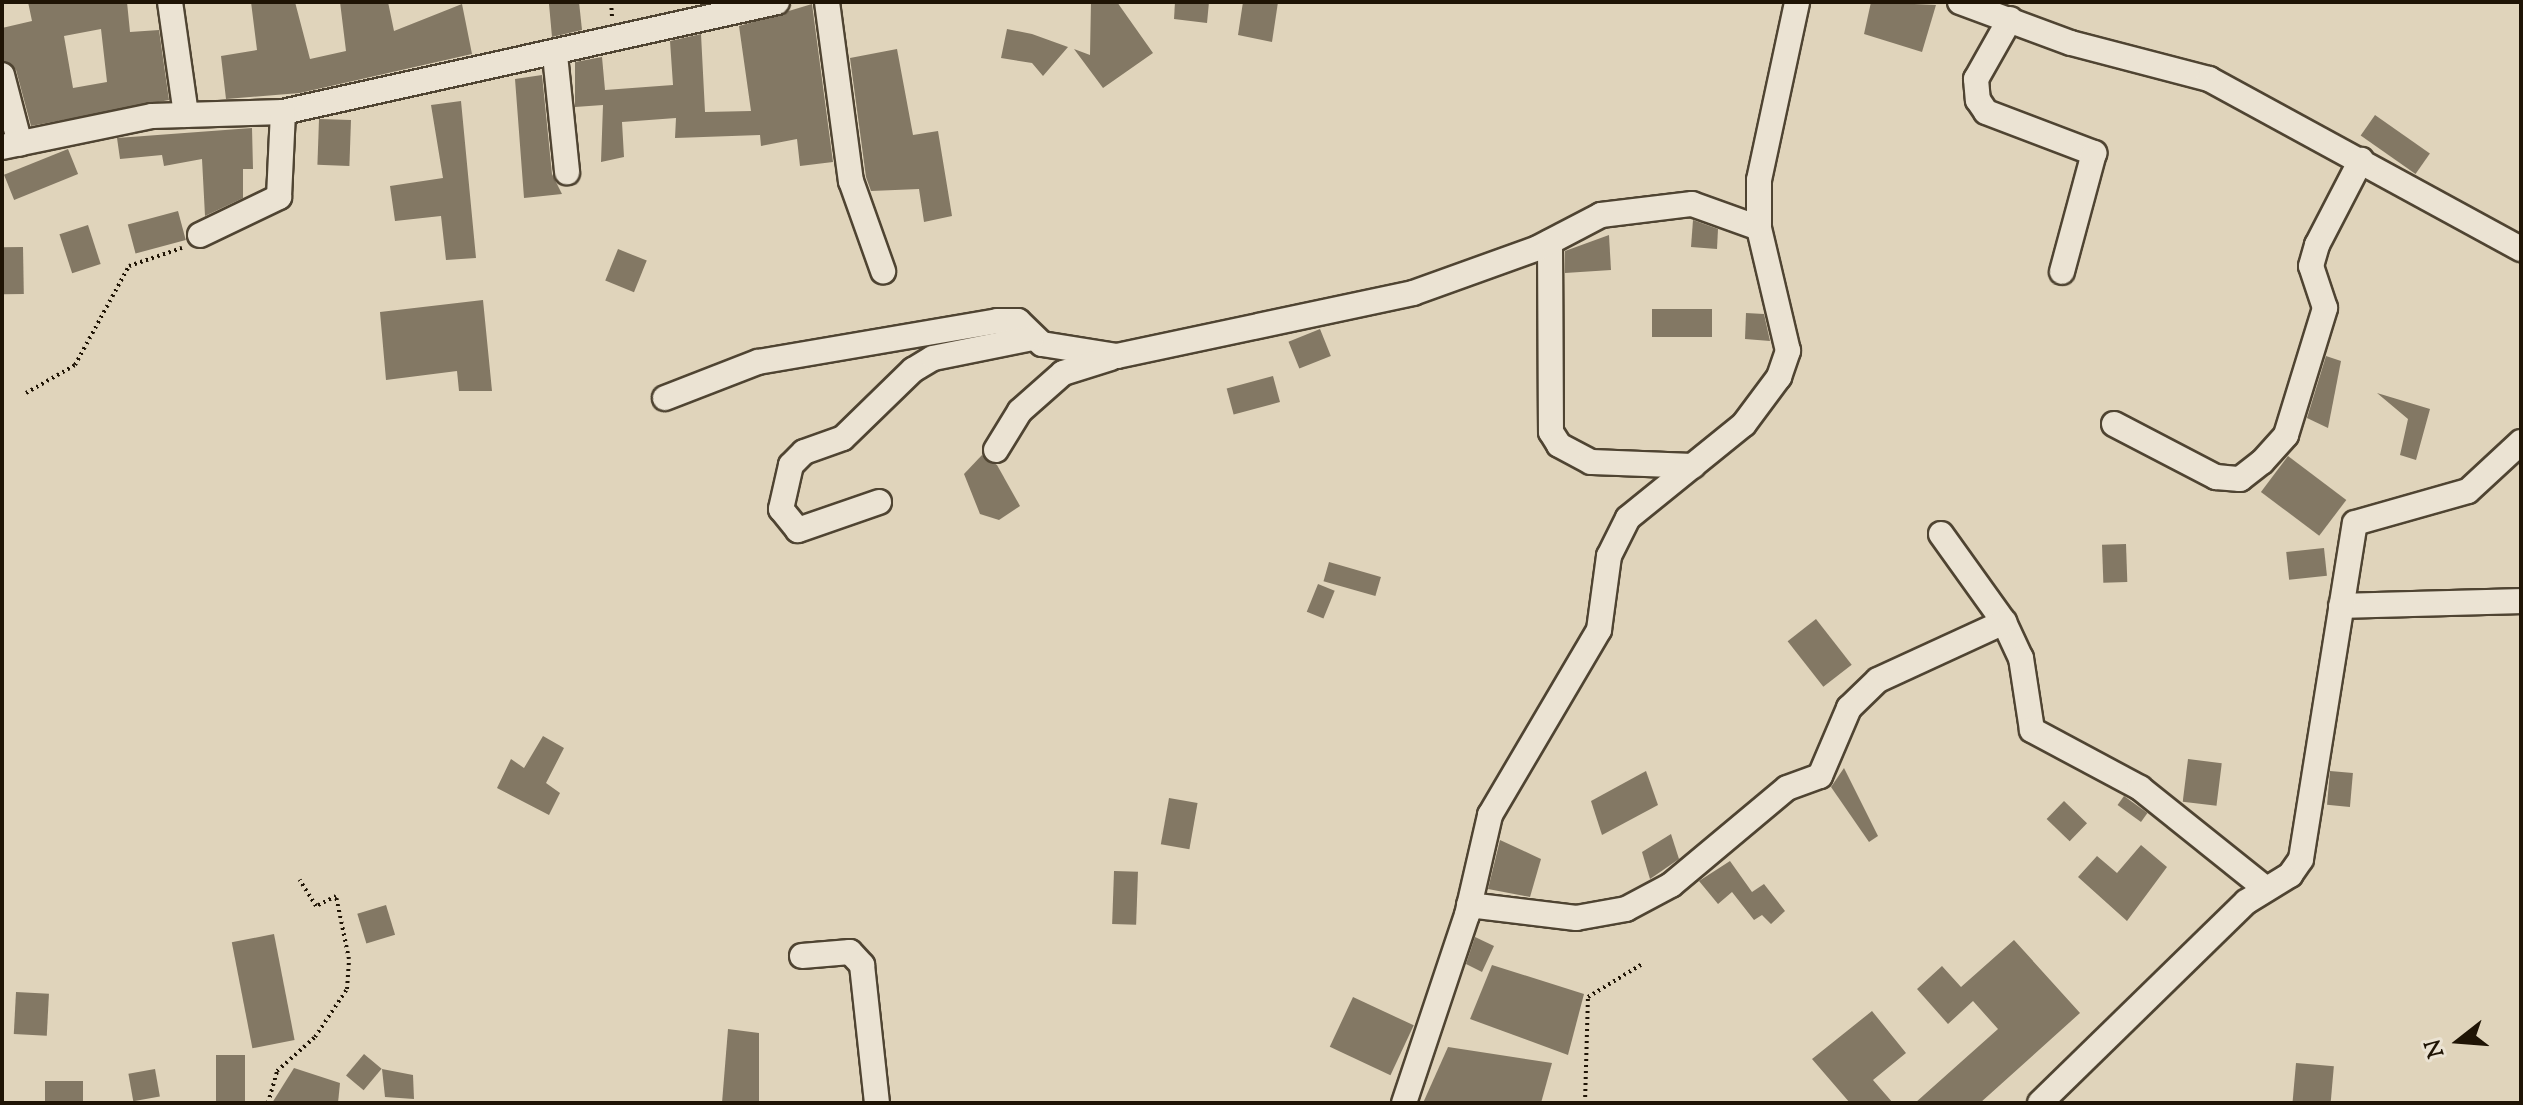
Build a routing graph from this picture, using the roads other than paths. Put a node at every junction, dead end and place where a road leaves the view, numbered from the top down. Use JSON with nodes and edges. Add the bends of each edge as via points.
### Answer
{"nodes":[{"id":1,"x":170,"y":2,"type":"edge"},
{"id":2,"x":777,"y":2,"type":"edge"},
{"id":3,"x":827,"y":2,"type":"edge"},
{"id":4,"x":1797,"y":2,"type":"edge"},
{"id":5,"x":1960,"y":2,"type":"edge"},
{"id":6,"x":2010,"y":19,"type":"junction"},
{"id":7,"x":555,"y":55,"type":"junction"},
{"id":8,"x":2,"y":75,"type":"edge"},
{"id":9,"x":283,"y":112,"type":"junction"},
{"id":10,"x":186,"y":115,"type":"junction"},
{"id":11,"x":11,"y":146,"type":"edge"},
{"id":12,"x":2361,"y":160,"type":"junction"},
{"id":13,"x":567,"y":172,"type":"dead end"},
{"id":14,"x":1759,"y":228,"type":"junction"},
{"id":15,"x":200,"y":235,"type":"road end"},
{"id":16,"x":1550,"y":242,"type":"junction"},
{"id":17,"x":2521,"y":249,"type":"edge"},
{"id":18,"x":883,"y":271,"type":"dead end"},
{"id":19,"x":2062,"y":272,"type":"dead end"},
{"id":20,"x":1032,"y":338,"type":"junction"},
{"id":21,"x":1117,"y":356,"type":"junction"},
{"id":22,"x":665,"y":398,"type":"dead end"},
{"id":23,"x":2114,"y":424,"type":"dead end"},
{"id":24,"x":2521,"y":442,"type":"edge"},
{"id":25,"x":996,"y":450,"type":"dead end"},
{"id":26,"x":1693,"y":466,"type":"junction"},
{"id":27,"x":879,"y":502,"type":"dead end"},
{"id":28,"x":1941,"y":534,"type":"dead end"},
{"id":29,"x":2521,"y":601,"type":"edge"},
{"id":30,"x":2341,"y":606,"type":"junction"},
{"id":31,"x":2004,"y":622,"type":"junction"},
{"id":32,"x":2266,"y":889,"type":"junction"},
{"id":33,"x":1469,"y":905,"type":"junction"},
{"id":34,"x":802,"y":956,"type":"dead end"},
{"id":35,"x":877,"y":1103,"type":"edge"},
{"id":36,"x":1404,"y":1103,"type":"edge"},
{"id":37,"x":2040,"y":1103,"type":"edge"}],
"edges":[{"from":1,"to":10,"type":"street"},
{"from":2,"to":7,"type":"street"},
{"from":3,"to":18,"type":"street","via":[[851,181]]},
{"from":4,"to":14,"type":"street","via":[[1759,180]]},
{"from":5,"to":6,"type":"street"},
{"from":6,"to":12,"type":"street","via":[[2209,79]]},
{"from":6,"to":19,"type":"street","via":[[1976,79],[1978,100],[1986,112],[2094,153]]},
{"from":7,"to":9,"type":"street"},
{"from":7,"to":13,"type":"street"},
{"from":8,"to":11,"type":"street"},
{"from":9,"to":10,"type":"street"},
{"from":9,"to":15,"type":"street","via":[[279,197]]},
{"from":10,"to":11,"type":"street"},
{"from":12,"to":17,"type":"street"},
{"from":12,"to":23,"type":"street","via":[[2317,245],[2311,266],[2325,308],[2286,435],[2262,462],[2240,479],[2216,477]]},
{"from":14,"to":16,"type":"street","via":[[1692,204],[1601,215]]},
{"from":14,"to":26,"type":"street","via":[[1788,351],[1779,377],[1744,424]]},
{"from":16,"to":21,"type":"street","via":[[1413,293]]},
{"from":16,"to":26,"type":"street","via":[[1551,432],[1559,445],[1591,462]]},
{"from":20,"to":21,"type":"street"},
{"from":20,"to":22,"type":"street","via":[[1018,321],[997,321],[758,362]]},
{"from":20,"to":27,"type":"street","via":[[933,358],[913,370],[843,438],[804,452],[791,465],[781,509],[798,530]]},
{"from":21,"to":25,"type":"street","via":[[1063,373],[1020,411]]},
{"from":24,"to":30,"type":"street","via":[[2468,491],[2355,523]]},
{"from":26,"to":33,"type":"street","via":[[1628,518],[1609,556],[1599,630],[1490,815]]},
{"from":28,"to":31,"type":"street"},
{"from":29,"to":30,"type":"street"},
{"from":30,"to":32,"type":"street","via":[[2301,859]]},
{"from":31,"to":32,"type":"street","via":[[2021,658],[2032,730],[2152,796]]},
{"from":31,"to":33,"type":"street","via":[[1878,680],[1849,708],[1820,776],[1787,788],[1671,885],[1626,909],[1576,918]]},
{"from":32,"to":37,"type":"street"},
{"from":33,"to":36,"type":"street"},
{"from":34,"to":35,"type":"street","via":[[850,952],[862,965]]}]}
